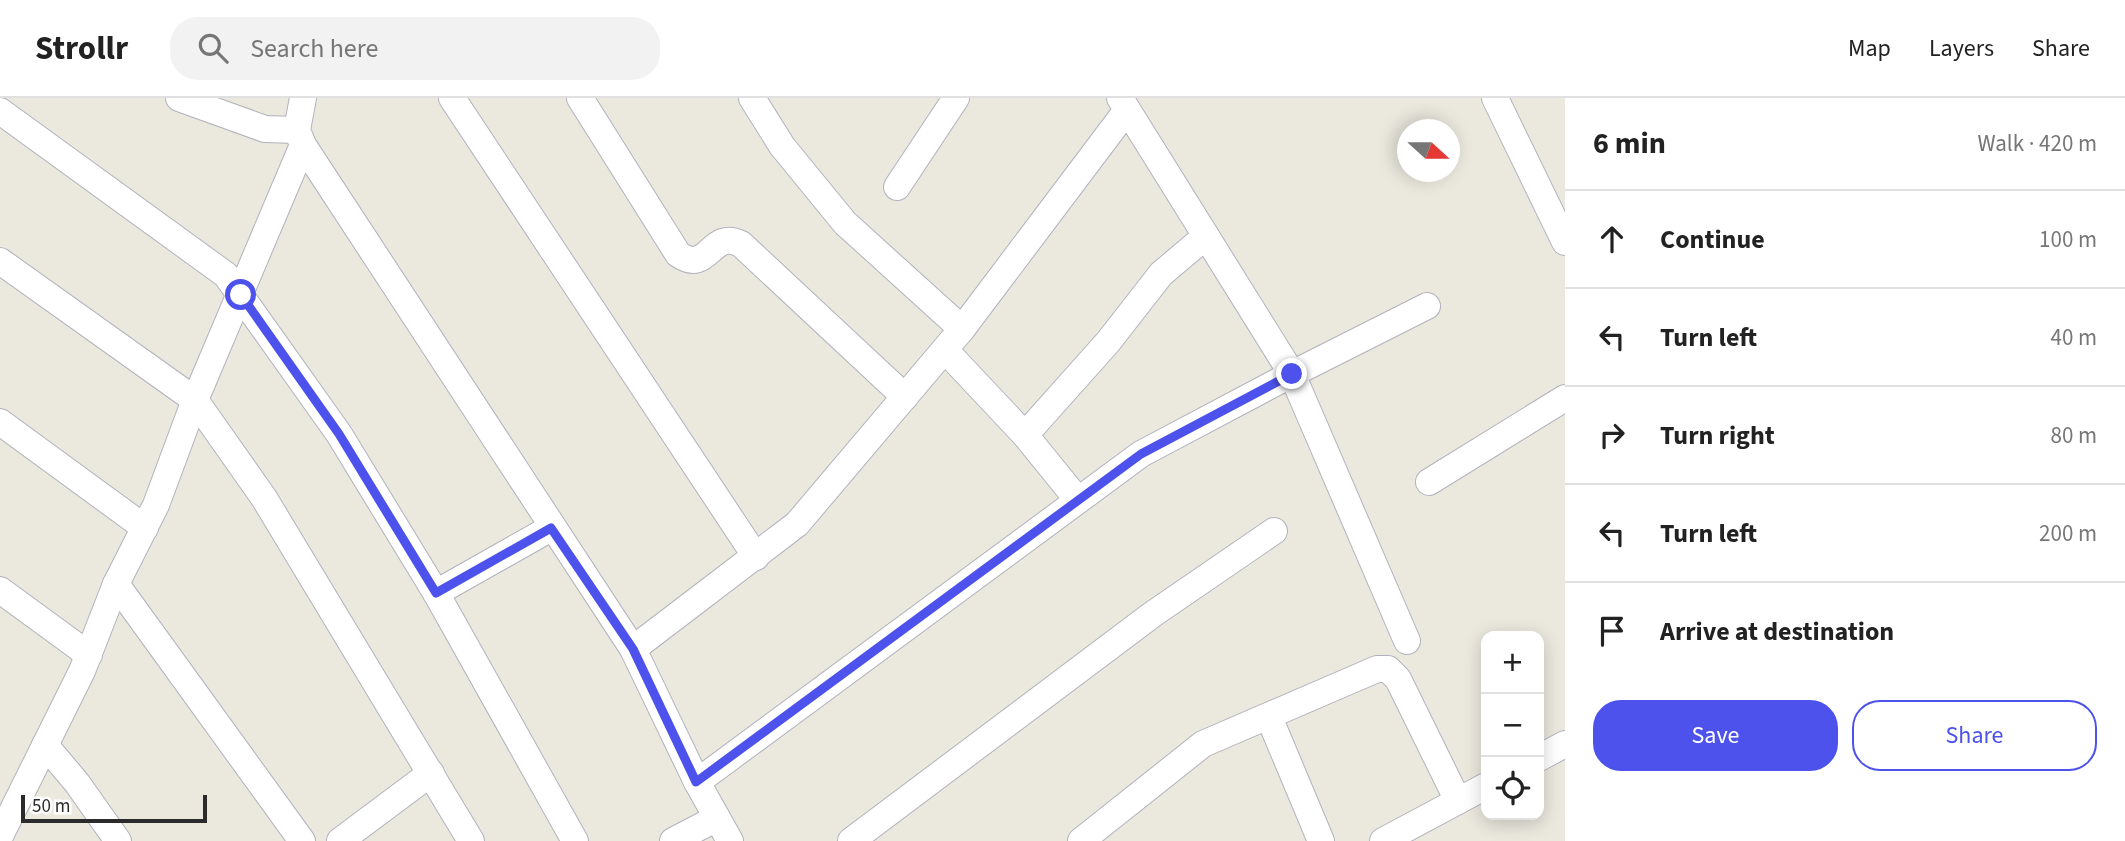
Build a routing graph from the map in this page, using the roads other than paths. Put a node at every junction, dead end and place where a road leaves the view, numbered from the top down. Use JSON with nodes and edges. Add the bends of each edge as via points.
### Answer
{"nodes":[{"id":1,"x":179,"y":98,"type":"edge"},
{"id":2,"x":303,"y":98,"type":"edge"},
{"id":3,"x":452,"y":98,"type":"edge"},
{"id":4,"x":580,"y":98,"type":"edge"},
{"id":5,"x":752,"y":98,"type":"edge"},
{"id":6,"x":956,"y":98,"type":"edge"},
{"id":7,"x":1495,"y":98,"type":"edge"},
{"id":8,"x":1124,"y":104,"type":"edge"},
{"id":9,"x":0,"y":111,"type":"edge"},
{"id":10,"x":300,"y":137,"type":"junction"},
{"id":11,"x":897,"y":187,"type":"dead end"},
{"id":12,"x":1206,"y":236,"type":"junction"},
{"id":13,"x":1565,"y":242,"type":"edge"},
{"id":14,"x":0,"y":261,"type":"edge"},
{"id":15,"x":241,"y":295,"type":"junction"},
{"id":16,"x":1427,"y":306,"type":"dead end"},
{"id":17,"x":962,"y":329,"type":"junction"},
{"id":18,"x":945,"y":350,"type":"junction"},
{"id":19,"x":1292,"y":374,"type":"junction"},
{"id":20,"x":905,"y":397,"type":"junction"},
{"id":21,"x":1565,"y":398,"type":"edge"},
{"id":22,"x":195,"y":400,"type":"junction"},
{"id":23,"x":0,"y":422,"type":"edge"},
{"id":24,"x":1025,"y":435,"type":"junction"},
{"id":25,"x":1429,"y":482,"type":"dead end"},
{"id":26,"x":1077,"y":499,"type":"junction"},
{"id":27,"x":145,"y":528,"type":"junction"},
{"id":28,"x":551,"y":528,"type":"junction"},
{"id":29,"x":1274,"y":531,"type":"dead end"},
{"id":30,"x":756,"y":557,"type":"junction"},
{"id":31,"x":116,"y":584,"type":"junction"},
{"id":32,"x":0,"y":590,"type":"edge"},
{"id":33,"x":436,"y":593,"type":"junction"},
{"id":34,"x":1407,"y":641,"type":"dead end"},
{"id":35,"x":633,"y":649,"type":"junction"},
{"id":36,"x":89,"y":655,"type":"junction"},
{"id":37,"x":1269,"y":717,"type":"junction"},
{"id":38,"x":1565,"y":744,"type":"edge"},
{"id":39,"x":45,"y":745,"type":"junction"},
{"id":40,"x":1541,"y":757,"type":"edge"},
{"id":41,"x":431,"y":773,"type":"junction"},
{"id":42,"x":696,"y":782,"type":"junction"},
{"id":43,"x":1481,"y":789,"type":"edge"},
{"id":44,"x":1458,"y":801,"type":"junction"},
{"id":45,"x":717,"y":818,"type":"junction"},
{"id":46,"x":0,"y":836,"type":"edge"},
{"id":47,"x":1084,"y":840,"type":"edge"},
{"id":48,"x":118,"y":841,"type":"edge"},
{"id":49,"x":302,"y":841,"type":"edge"},
{"id":50,"x":340,"y":841,"type":"edge"},
{"id":51,"x":471,"y":841,"type":"edge"},
{"id":52,"x":575,"y":841,"type":"edge"},
{"id":53,"x":673,"y":841,"type":"edge"},
{"id":54,"x":730,"y":841,"type":"edge"},
{"id":55,"x":851,"y":841,"type":"edge"},
{"id":56,"x":1321,"y":841,"type":"edge"},
{"id":57,"x":1383,"y":841,"type":"edge"}],
"edges":[{"from":1,"to":10,"type":"street"},
{"from":2,"to":10,"type":"street"},
{"from":3,"to":30,"type":"street"},
{"from":4,"to":20,"type":"street","via":[[678,254],[688,261],[699,260],[722,241],[732,239],[741,244]]},
{"from":5,"to":17,"type":"street","via":[[782,146],[845,223]]},
{"from":6,"to":11,"type":"street"},
{"from":7,"to":13,"type":"street"},
{"from":8,"to":12,"type":"street"},
{"from":8,"to":17,"type":"street"},
{"from":9,"to":15,"type":"street","via":[[226,275]]},
{"from":10,"to":15,"type":"street"},
{"from":10,"to":28,"type":"street"},
{"from":12,"to":19,"type":"street"},
{"from":12,"to":24,"type":"street","via":[[1161,274]]},
{"from":14,"to":22,"type":"street"},
{"from":15,"to":22,"type":"street"},
{"from":15,"to":33,"type":"street","via":[[339,434]]},
{"from":16,"to":19,"type":"street"},
{"from":17,"to":18,"type":"street"},
{"from":18,"to":20,"type":"street"},
{"from":18,"to":24,"type":"street"},
{"from":19,"to":26,"type":"street","via":[[1141,454]]},
{"from":19,"to":34,"type":"street"},
{"from":20,"to":30,"type":"street","via":[[797,524]]},
{"from":21,"to":25,"type":"street"},
{"from":22,"to":27,"type":"street"},
{"from":22,"to":41,"type":"street","via":[[264,498]]},
{"from":23,"to":27,"type":"street"},
{"from":24,"to":26,"type":"street"},
{"from":26,"to":42,"type":"street"},
{"from":27,"to":31,"type":"street"},
{"from":28,"to":33,"type":"street"},
{"from":28,"to":35,"type":"street"},
{"from":29,"to":55,"type":"street","via":[[1153,614]]},
{"from":30,"to":35,"type":"street"},
{"from":31,"to":36,"type":"street"},
{"from":31,"to":49,"type":"street"},
{"from":32,"to":36,"type":"street"},
{"from":33,"to":52,"type":"street"},
{"from":35,"to":42,"type":"street"},
{"from":36,"to":39,"type":"street"},
{"from":37,"to":44,"type":"street","via":[[1377,669],[1388,669],[1398,679]]},
{"from":37,"to":47,"type":"street","via":[[1203,744]]},
{"from":37,"to":56,"type":"street"},
{"from":38,"to":40,"type":"street"},
{"from":39,"to":46,"type":"street"},
{"from":39,"to":48,"type":"street"},
{"from":41,"to":50,"type":"street"},
{"from":41,"to":51,"type":"street"},
{"from":42,"to":45,"type":"street"},
{"from":43,"to":44,"type":"street"},
{"from":44,"to":57,"type":"street"},
{"from":45,"to":53,"type":"street"},
{"from":45,"to":54,"type":"street"}]}
